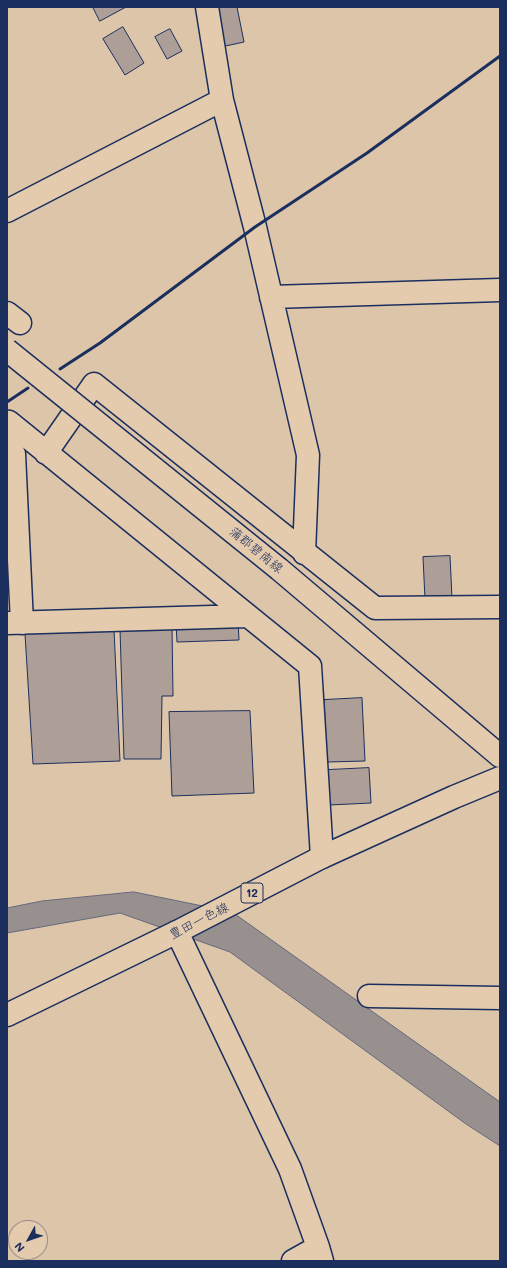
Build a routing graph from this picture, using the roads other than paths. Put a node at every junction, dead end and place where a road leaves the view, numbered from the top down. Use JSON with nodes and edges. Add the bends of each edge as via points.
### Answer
{"nodes":[{"id":1,"x":207,"y":7,"type":"edge"},
{"id":2,"x":222,"y":100,"type":"junction"},
{"id":3,"x":7,"y":212,"type":"edge"},
{"id":4,"x":500,"y":290,"type":"edge"},
{"id":5,"x":271,"y":297,"type":"junction"},
{"id":6,"x":7,"y":350,"type":"edge"},
{"id":7,"x":7,"y":424,"type":"edge"},
{"id":8,"x":7,"y":443,"type":"edge"},
{"id":9,"x":46,"y":453,"type":"junction"},
{"id":10,"x":304,"y":553,"type":"junction"},
{"id":11,"x":500,"y":607,"type":"edge"},
{"id":12,"x":246,"y":616,"type":"junction"},
{"id":13,"x":14,"y":623,"type":"edge"},
{"id":14,"x":500,"y":756,"type":"edge"},
{"id":15,"x":500,"y":778,"type":"edge"},
{"id":16,"x":322,"y":857,"type":"junction"},
{"id":17,"x":177,"y":932,"type":"junction"},
{"id":18,"x":369,"y":996,"type":"dead end"},
{"id":19,"x":500,"y":998,"type":"edge"},
{"id":20,"x":7,"y":1015,"type":"edge"},
{"id":21,"x":320,"y":1254,"type":"edge"},
{"id":22,"x":293,"y":1261,"type":"edge"}],
"edges":[{"from":1,"to":2,"type":"street"},
{"from":2,"to":3,"type":"street"},
{"from":2,"to":5,"type":"street"},
{"from":4,"to":5,"type":"street"},
{"from":5,"to":10,"type":"street","via":[[308,456]]},
{"from":6,"to":14,"type":"street","name":"蒲郡碧南線","bridge":true,"via":[[279,569]]},
{"from":7,"to":9,"type":"street","via":[[9,422]]},
{"from":8,"to":13,"type":"street","via":[[14,454]]},
{"from":9,"to":10,"type":"street","via":[[94,384]]},
{"from":9,"to":12,"type":"street"},
{"from":10,"to":11,"type":"street","via":[[375,608]]},
{"from":12,"to":13,"type":"street"},
{"from":12,"to":16,"type":"street","via":[[310,666]]},
{"from":15,"to":16,"type":"street","name":"豊田一色線","number":"12"},
{"from":16,"to":17,"type":"street","name":"豊田一色線","number":"12"},
{"from":17,"to":20,"type":"street","name":"豊田一色線","number":"12"},
{"from":17,"to":21,"type":"street","via":[[290,1169]]},
{"from":18,"to":19,"type":"street"},
{"from":21,"to":22,"type":"street"}]}
